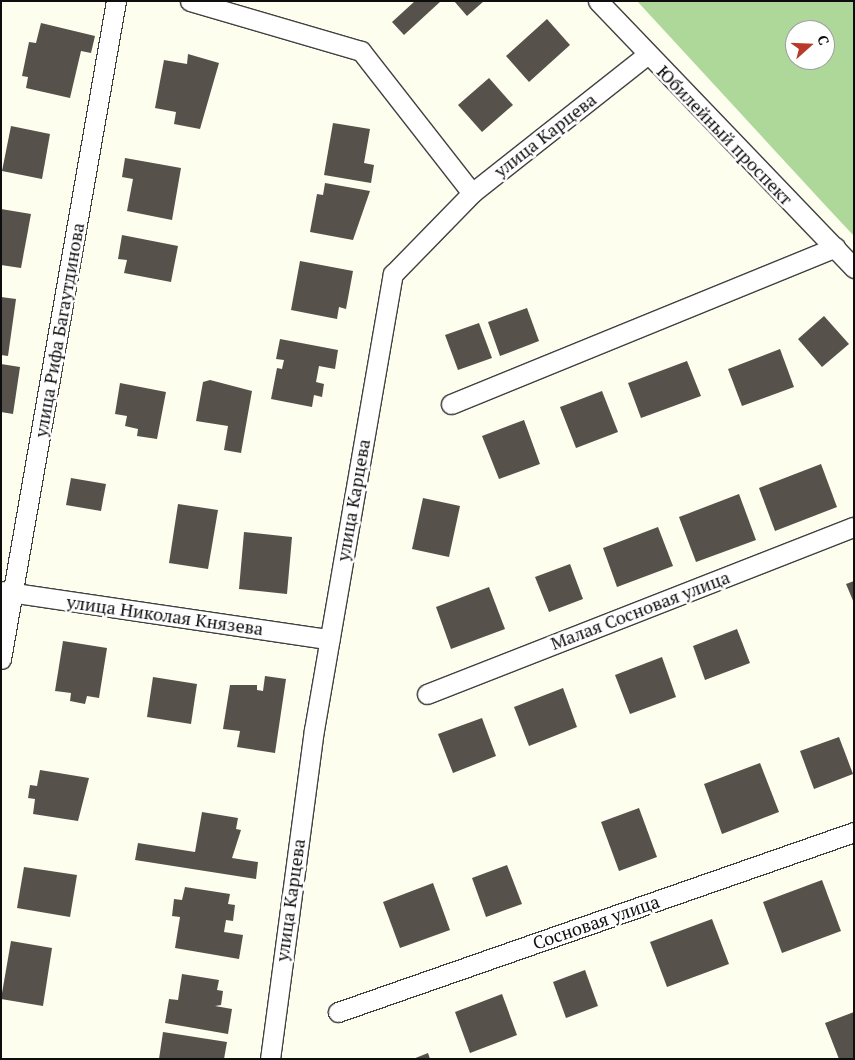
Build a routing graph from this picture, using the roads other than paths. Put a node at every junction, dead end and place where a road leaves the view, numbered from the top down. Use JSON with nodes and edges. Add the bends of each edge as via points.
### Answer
{"nodes":[{"id":1,"x":116,"y":1,"type":"edge"},
{"id":2,"x":190,"y":1,"type":"edge"},
{"id":3,"x":598,"y":1,"type":"edge"},
{"id":4,"x":647,"y":55,"type":"junction"},
{"id":5,"x":472,"y":193,"type":"junction"},
{"id":6,"x":834,"y":248,"type":"junction"},
{"id":7,"x":854,"y":268,"type":"edge"},
{"id":8,"x":451,"y":404,"type":"dead end"},
{"id":9,"x":854,"y":527,"type":"edge"},
{"id":10,"x":7,"y":592,"type":"edge"},
{"id":11,"x":329,"y":640,"type":"junction"},
{"id":12,"x":1,"y":659,"type":"edge"},
{"id":13,"x":427,"y":694,"type":"dead end"},
{"id":14,"x":854,"y":832,"type":"edge"},
{"id":15,"x":338,"y":1012,"type":"dead end"},
{"id":16,"x":270,"y":1059,"type":"edge"}],
"edges":[{"from":1,"to":10,"type":"street","name":"улица Рифа Багаутдинова"},
{"from":2,"to":5,"type":"street","via":[[361,51]]},
{"from":3,"to":4,"type":"street","name":"Юбилейный проспект"},
{"from":4,"to":5,"type":"street","name":"улица Карцева"},
{"from":4,"to":6,"type":"street","name":"Юбилейный проспект"},
{"from":5,"to":11,"type":"street","name":"улица Карцева","via":[[393,274]]},
{"from":6,"to":7,"type":"street","name":"Юбилейный проспект"},
{"from":6,"to":8,"type":"street"},
{"from":9,"to":13,"type":"street","name":"Малая Сосновая улица"},
{"from":10,"to":11,"type":"street","name":"улица Николая Князева"},
{"from":10,"to":12,"type":"street","name":"улица Рифа Багаутдинова"},
{"from":11,"to":16,"type":"street","name":"улица Карцева"},
{"from":14,"to":15,"type":"street","name":"Сосновая улица"}]}
